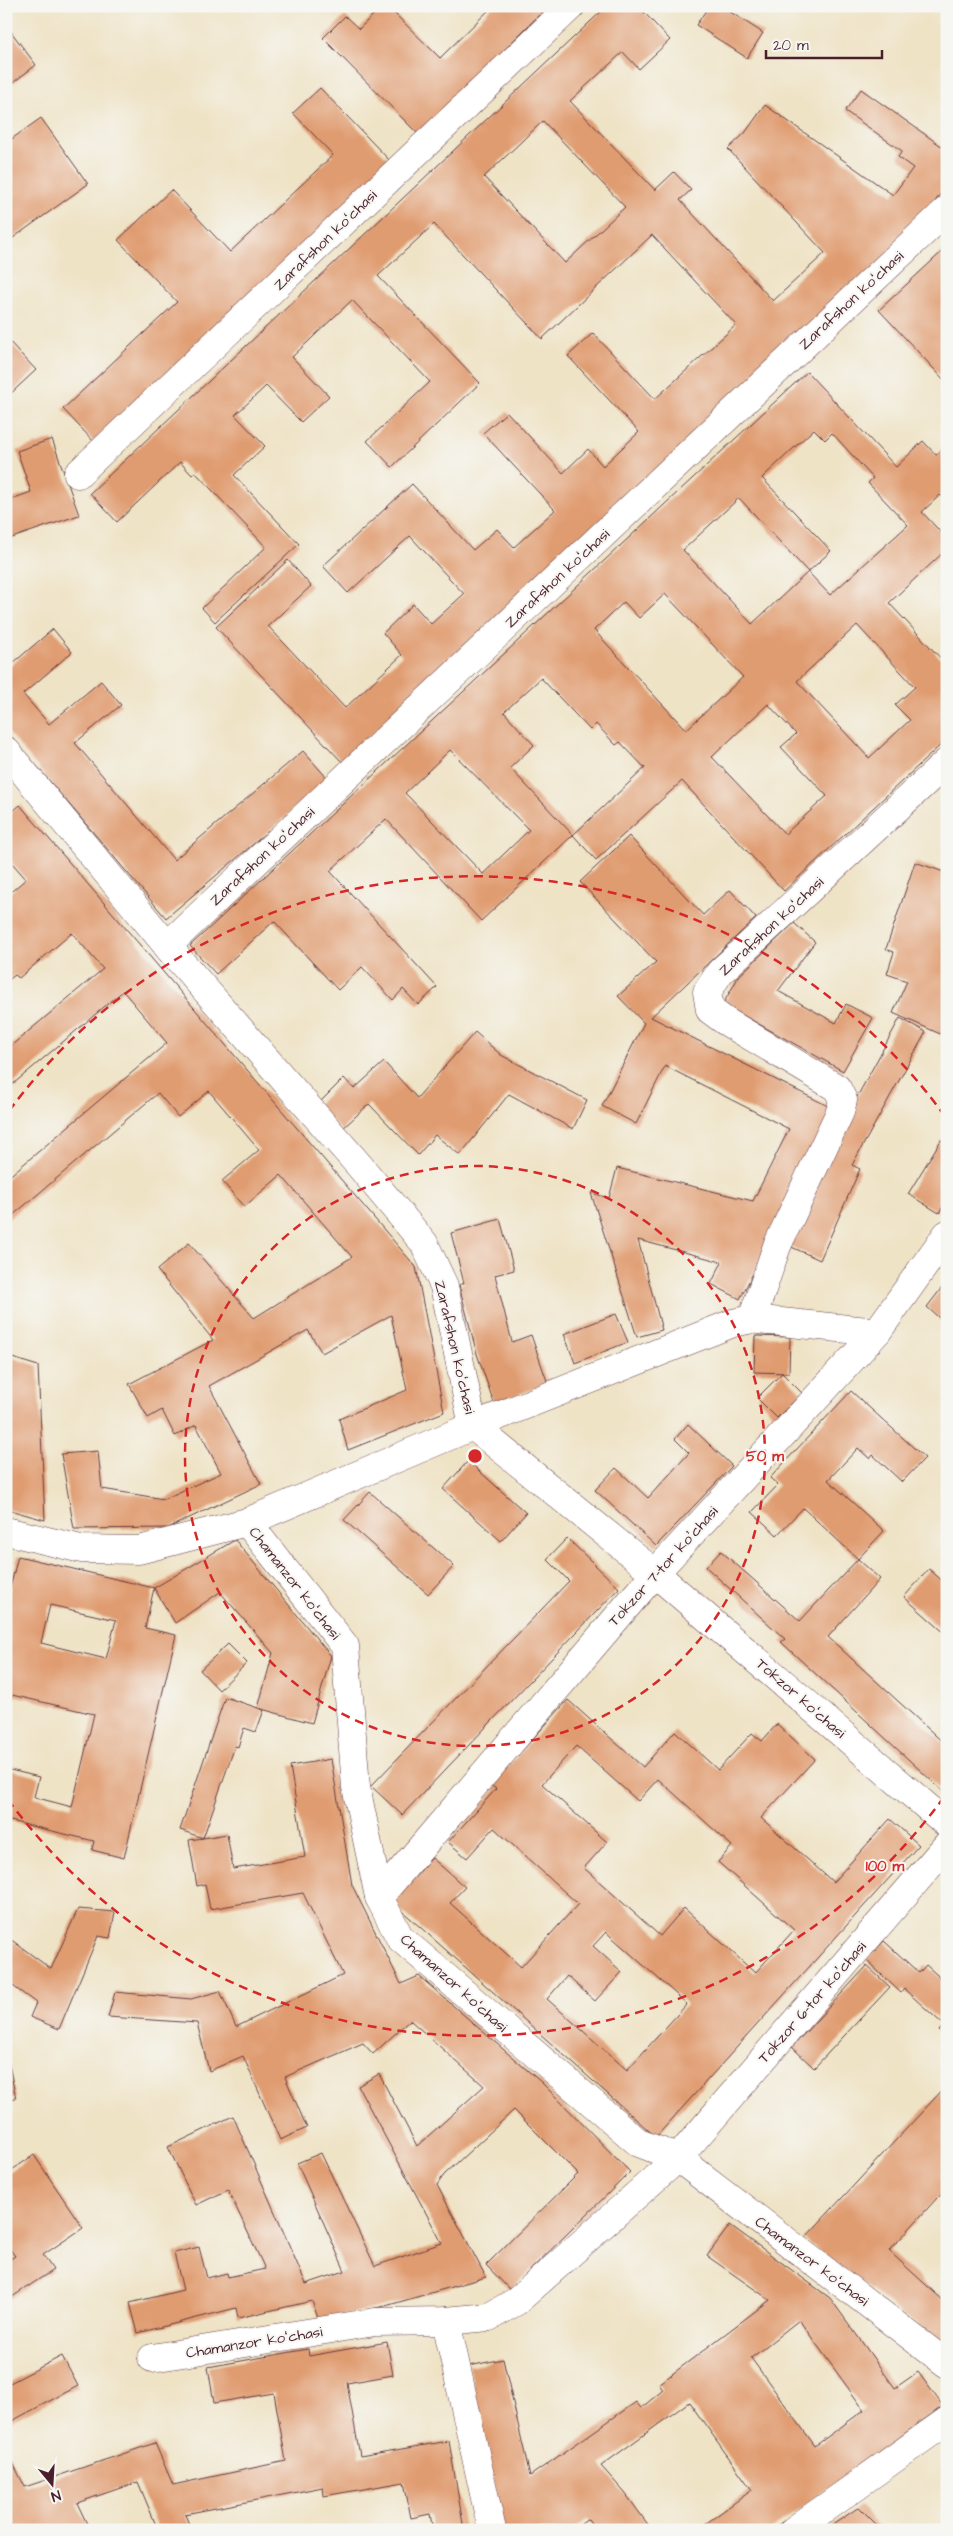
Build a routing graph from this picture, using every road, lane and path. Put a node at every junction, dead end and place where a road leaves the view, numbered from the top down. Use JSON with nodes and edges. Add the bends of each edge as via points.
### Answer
{"nodes":[{"id":1,"x":571,"y":6,"type":"edge"},
{"id":2,"x":947,"y":210,"type":"edge"},
{"id":3,"x":78,"y":474,"type":"dead end"},
{"id":4,"x":6,"y":751,"type":"edge"},
{"id":5,"x":947,"y":762,"type":"edge"},
{"id":6,"x":167,"y":946,"type":"junction"},
{"id":7,"x":947,"y":1234,"type":"edge"},
{"id":8,"x":752,"y":1319,"type":"junction"},
{"id":9,"x":877,"y":1332,"type":"junction"},
{"id":10,"x":473,"y":1426,"type":"junction"},
{"id":11,"x":247,"y":1522,"type":"junction"},
{"id":12,"x":6,"y":1531,"type":"edge"},
{"id":13,"x":655,"y":1572,"type":"junction"},
{"id":14,"x":947,"y":1824,"type":"edge"},
{"id":15,"x":947,"y":1845,"type":"edge"},
{"id":16,"x":379,"y":1897,"type":"junction"},
{"id":17,"x":678,"y":2158,"type":"junction"},
{"id":18,"x":446,"y":2321,"type":"junction"},
{"id":19,"x":152,"y":2358,"type":"dead end"},
{"id":20,"x":947,"y":2364,"type":"edge"},
{"id":21,"x":947,"y":2421,"type":"edge"},
{"id":22,"x":492,"y":2530,"type":"edge"},
{"id":23,"x":794,"y":2530,"type":"edge"}],
"edges":[{"from":1,"to":3,"type":"street","name":"Zarafshon koʻchasi"},
{"from":2,"to":6,"type":"street","name":"Zarafshon koʻchasi"},
{"from":4,"to":6,"type":"street","name":"Zarafshon koʻchasi"},
{"from":5,"to":8,"type":"street","name":"Zarafshon koʻchasi","via":[[720,972],[707,992],[710,1010],[836,1088],[843,1100],[777,1246]]},
{"from":6,"to":10,"type":"street","name":"Zarafshon koʻchasi","via":[[424,1244],[444,1286]]},
{"from":7,"to":9,"type":"street","name":"Tokzor 7-tor koʼchasi"},
{"from":8,"to":9,"type":"street"},
{"from":8,"to":10,"type":"street","name":"Zarafshon koʻchasi","via":[[733,1323]]},
{"from":9,"to":13,"type":"street","name":"Tokzor 7-tor koʼchasi"},
{"from":10,"to":11,"type":"street","name":"Zarafshon koʻchasi"},
{"from":10,"to":13,"type":"street","name":"Zarafshon koʻchasi"},
{"from":11,"to":12,"type":"street","name":"Zarafshon koʻchasi","via":[[139,1550],[81,1549]]},
{"from":11,"to":16,"type":"street","name":"Chamanzor koʻchasi","via":[[345,1646],[356,1788]]},
{"from":13,"to":14,"type":"street","name":"Tokzor koʻchasi"},
{"from":13,"to":16,"type":"street","name":"Tokzor 7-tor koʼchasi"},
{"from":15,"to":17,"type":"street","name":"Tokzor 6-tor koʼchasi"},
{"from":16,"to":17,"type":"street","name":"Chamanzor koʻchasi","via":[[400,1938],[424,1960],[639,2143]]},
{"from":17,"to":18,"type":"street","name":"Chamanzor koʻchasi","via":[[517,2301],[489,2317]]},
{"from":17,"to":20,"type":"street","name":"Chamanzor koʻchasi"},
{"from":18,"to":19,"type":"street","name":"Chamanzor koʻchasi","via":[[375,2322]]},
{"from":18,"to":22,"type":"street"},
{"from":21,"to":23,"type":"street"}]}
